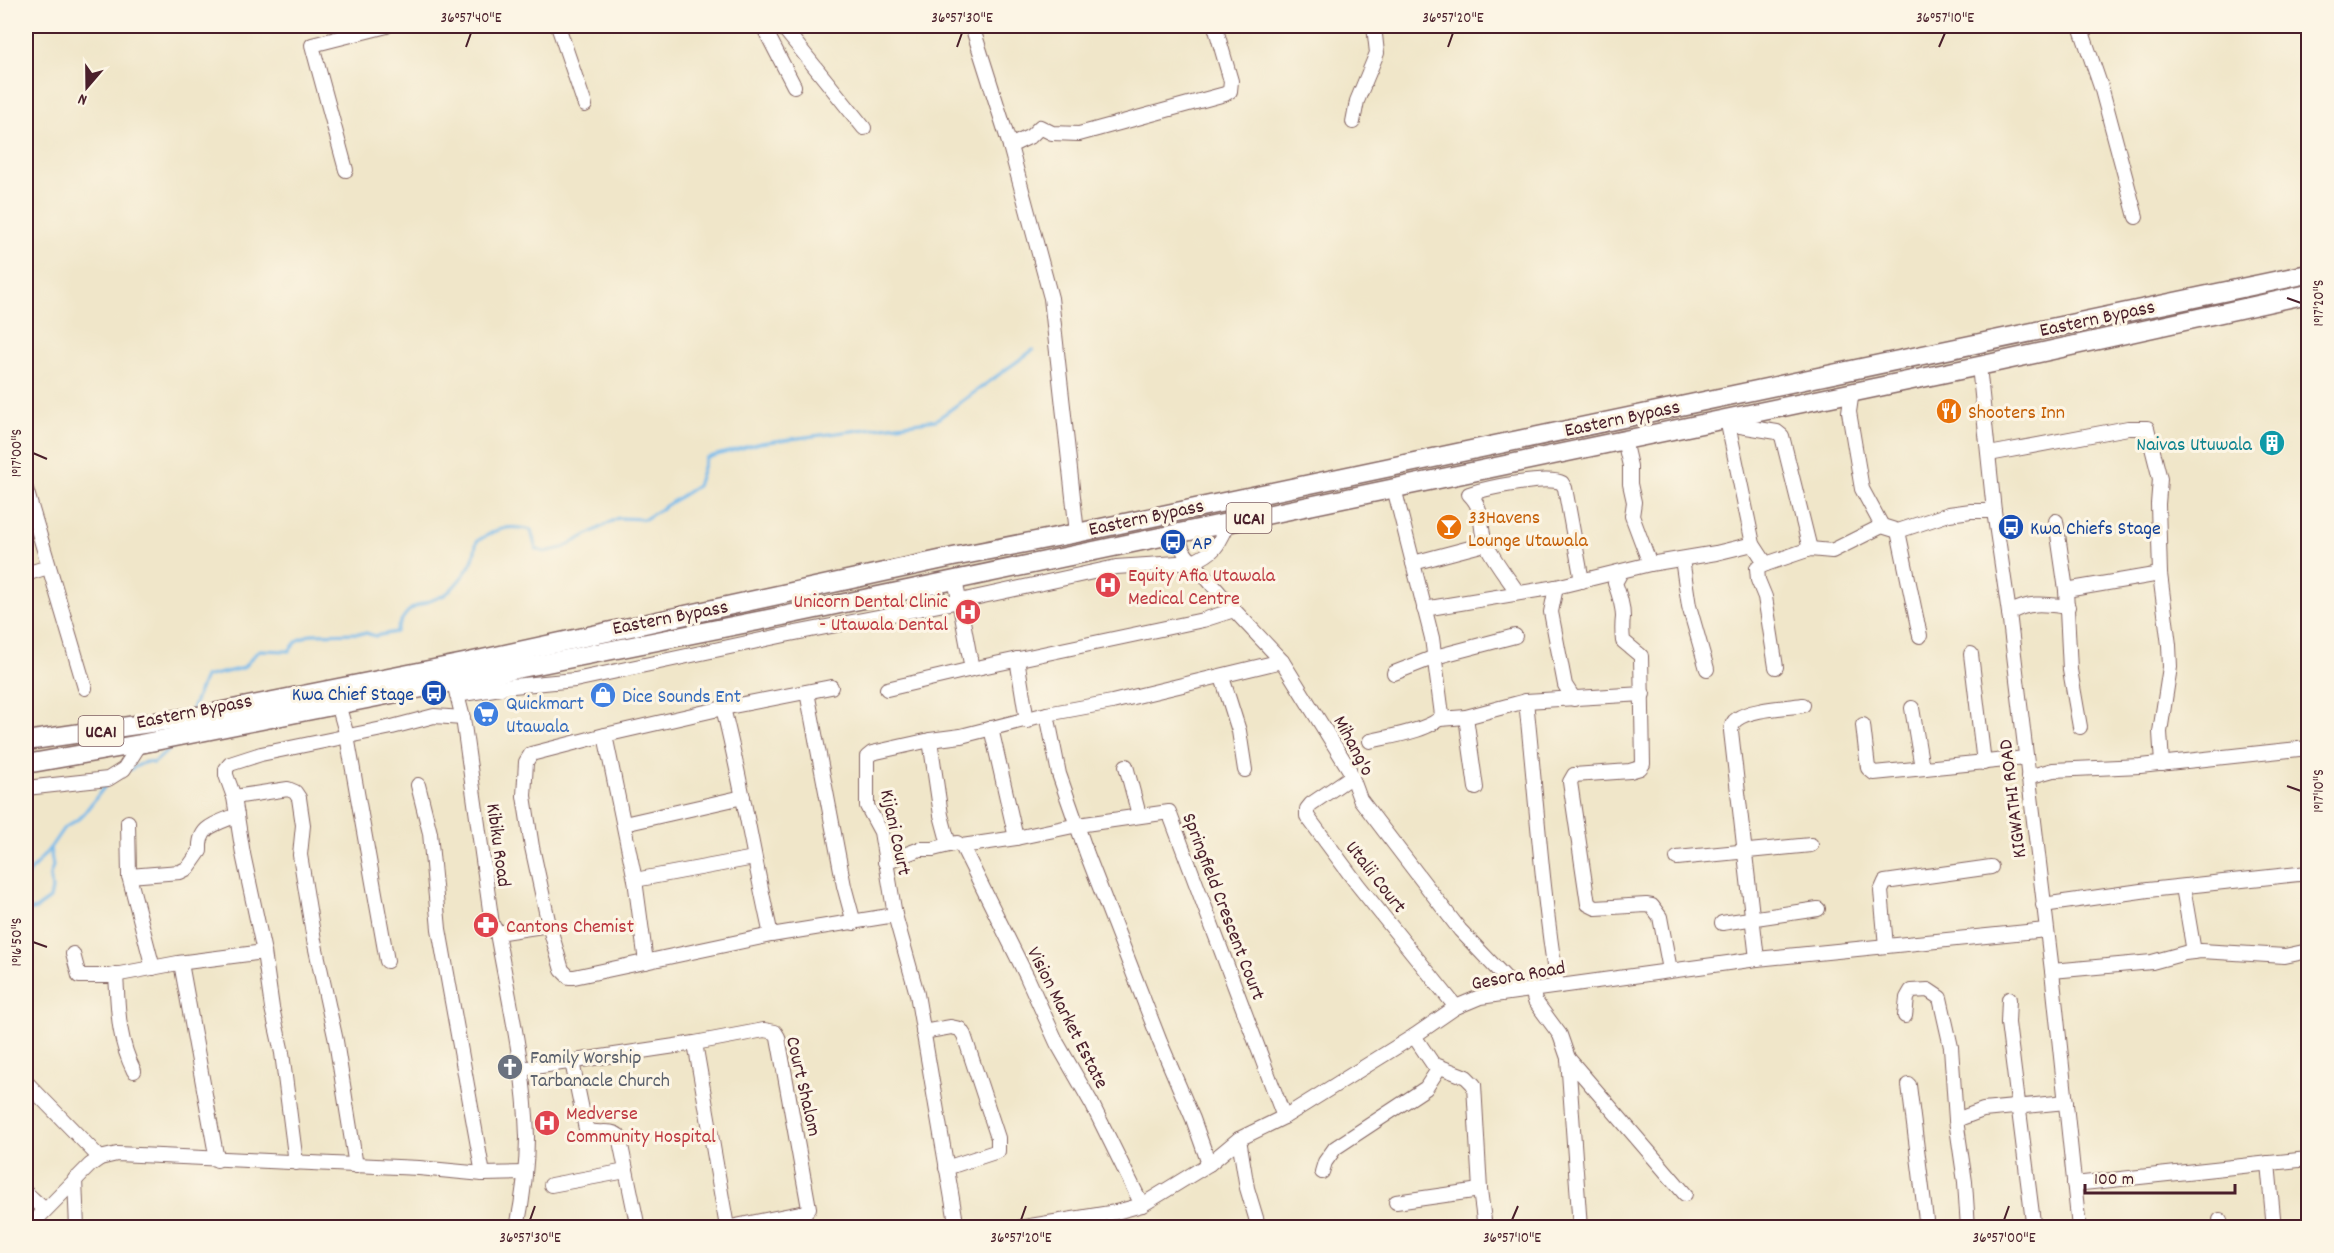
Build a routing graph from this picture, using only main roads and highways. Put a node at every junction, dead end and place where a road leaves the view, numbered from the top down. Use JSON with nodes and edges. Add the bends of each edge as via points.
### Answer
{"nodes":[{"id":1,"x":2308,"y":274,"type":"edge"},
{"id":2,"x":2308,"y":294,"type":"edge"},
{"id":3,"x":768,"y":597,"type":"junction"},
{"id":4,"x":773,"y":618,"type":"junction"},
{"id":5,"x":26,"y":741,"type":"edge"},
{"id":6,"x":26,"y":764,"type":"edge"}],
"edges":[{"from":1,"to":3,"type":"main road","name":"Eastern Bypass","number":"UCA1"},
{"from":2,"to":4,"type":"main road","name":"Eastern Bypass","number":"UCA1","via":[[1732,420]]},
{"from":3,"to":4,"type":"main road"},
{"from":3,"to":5,"type":"main road","name":"Eastern Bypass","number":"UCA1","via":[[209,714]]},
{"from":4,"to":6,"type":"main road","name":"Eastern Bypass","number":"UCA1","via":[[456,688],[338,704]]}]}
